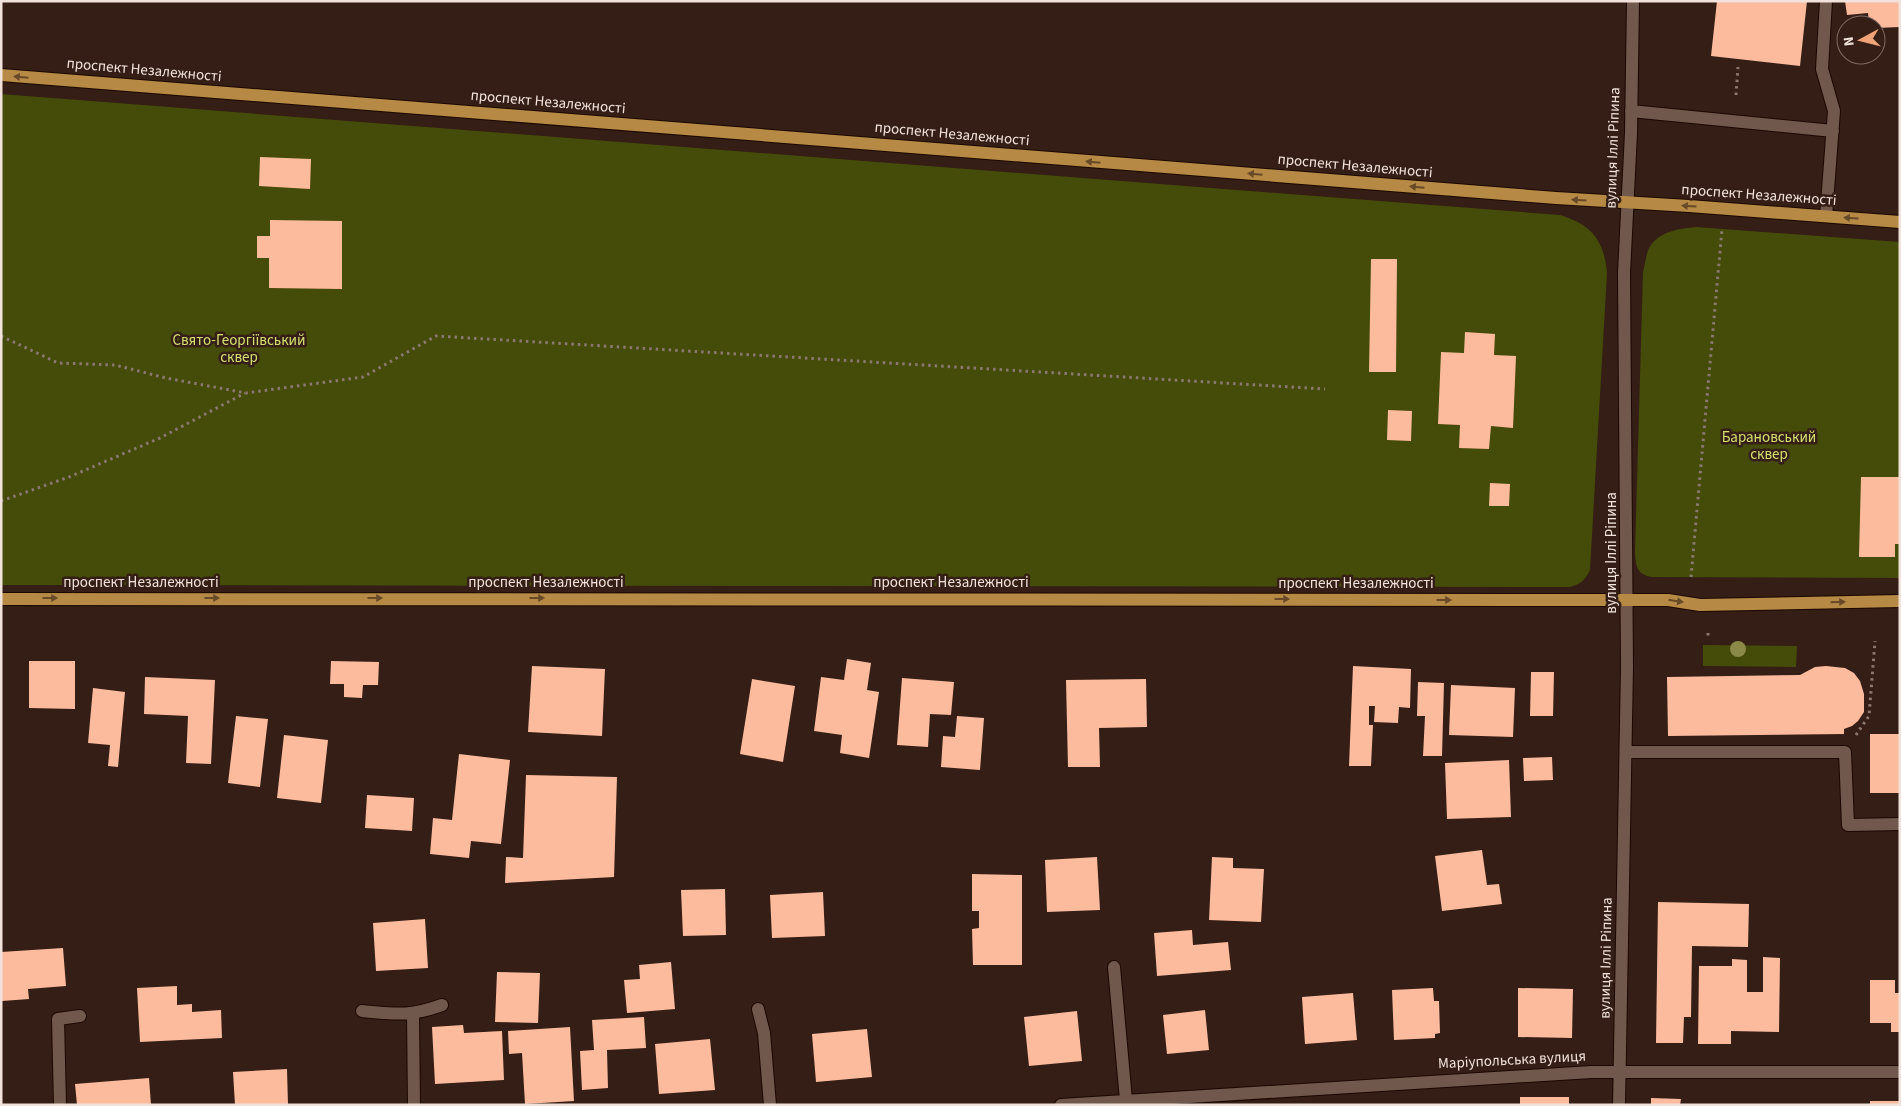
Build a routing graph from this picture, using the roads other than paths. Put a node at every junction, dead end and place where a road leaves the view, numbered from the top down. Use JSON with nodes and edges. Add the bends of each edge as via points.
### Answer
{"nodes":[{"id":1,"x":1633,"y":1,"type":"edge"},
{"id":2,"x":1826,"y":1,"type":"edge"},
{"id":3,"x":1,"y":75,"type":"edge"},
{"id":4,"x":1631,"y":112,"type":"junction"},
{"id":5,"x":1833,"y":131,"type":"junction"},
{"id":6,"x":1627,"y":202,"type":"junction"},
{"id":7,"x":1826,"y":216,"type":"junction"},
{"id":8,"x":1900,"y":222,"type":"edge"},
{"id":9,"x":1,"y":599,"type":"edge"},
{"id":10,"x":1628,"y":600,"type":"junction"},
{"id":11,"x":1900,"y":601,"type":"edge"},
{"id":12,"x":1626,"y":752,"type":"junction"},
{"id":13,"x":1900,"y":824,"type":"edge"},
{"id":14,"x":1114,"y":967,"type":"dead end"},
{"id":15,"x":442,"y":1005,"type":"dead end"},
{"id":16,"x":758,"y":1009,"type":"dead end"},
{"id":17,"x":362,"y":1011,"type":"dead end"},
{"id":18,"x":413,"y":1014,"type":"junction"},
{"id":19,"x":80,"y":1016,"type":"dead end"},
{"id":20,"x":1620,"y":1072,"type":"junction"},
{"id":21,"x":1900,"y":1072,"type":"edge"},
{"id":22,"x":1126,"y":1100,"type":"junction"},
{"id":23,"x":60,"y":1105,"type":"edge"},
{"id":24,"x":414,"y":1105,"type":"edge"},
{"id":25,"x":770,"y":1105,"type":"edge"},
{"id":26,"x":1061,"y":1105,"type":"edge"},
{"id":27,"x":1619,"y":1105,"type":"edge"}],
"edges":[{"from":1,"to":4,"type":"street","name":"вулиця Іллі Ріпина"},
{"from":2,"to":5,"type":"street","via":[[1822,69],[1834,111]]},
{"from":6,"to":3,"type":"main road","name":"проспект Незалежності","one_way":true},
{"from":4,"to":5,"type":"street"},
{"from":4,"to":6,"type":"street","name":"вулиця Іллі Ріпина"},
{"from":5,"to":7,"type":"street"},
{"from":7,"to":6,"type":"main road","name":"проспект Незалежності","one_way":true},
{"from":6,"to":10,"type":"street","name":"вулиця Іллі Ріпина","via":[[1624,273]]},
{"from":8,"to":7,"type":"main road","name":"проспект Незалежності","one_way":true},
{"from":9,"to":10,"type":"main road","name":"проспект Незалежності","one_way":true},
{"from":10,"to":11,"type":"main road","name":"проспект Незалежності","one_way":true,"via":[[1668,600],[1700,605]]},
{"from":10,"to":12,"type":"street","name":"вулиця Іллі Ріпина"},
{"from":12,"to":13,"type":"street","via":[[1846,752],[1848,825]]},
{"from":12,"to":20,"type":"street","name":"вулиця Іллі Ріпина"},
{"from":14,"to":22,"type":"street"},
{"from":15,"to":18,"type":"street"},
{"from":16,"to":25,"type":"street","via":[[764,1033]]},
{"from":17,"to":18,"type":"street"},
{"from":18,"to":24,"type":"street"},
{"from":19,"to":23,"type":"street","via":[[58,1019]]},
{"from":20,"to":21,"type":"street","name":"Маріупольська вулиця"},
{"from":20,"to":22,"type":"street","name":"Маріупольська вулиця"},
{"from":20,"to":27,"type":"street","name":"вулиця Іллі Ріпина"},
{"from":22,"to":26,"type":"street","name":"Маріупольська вулиця"}]}
